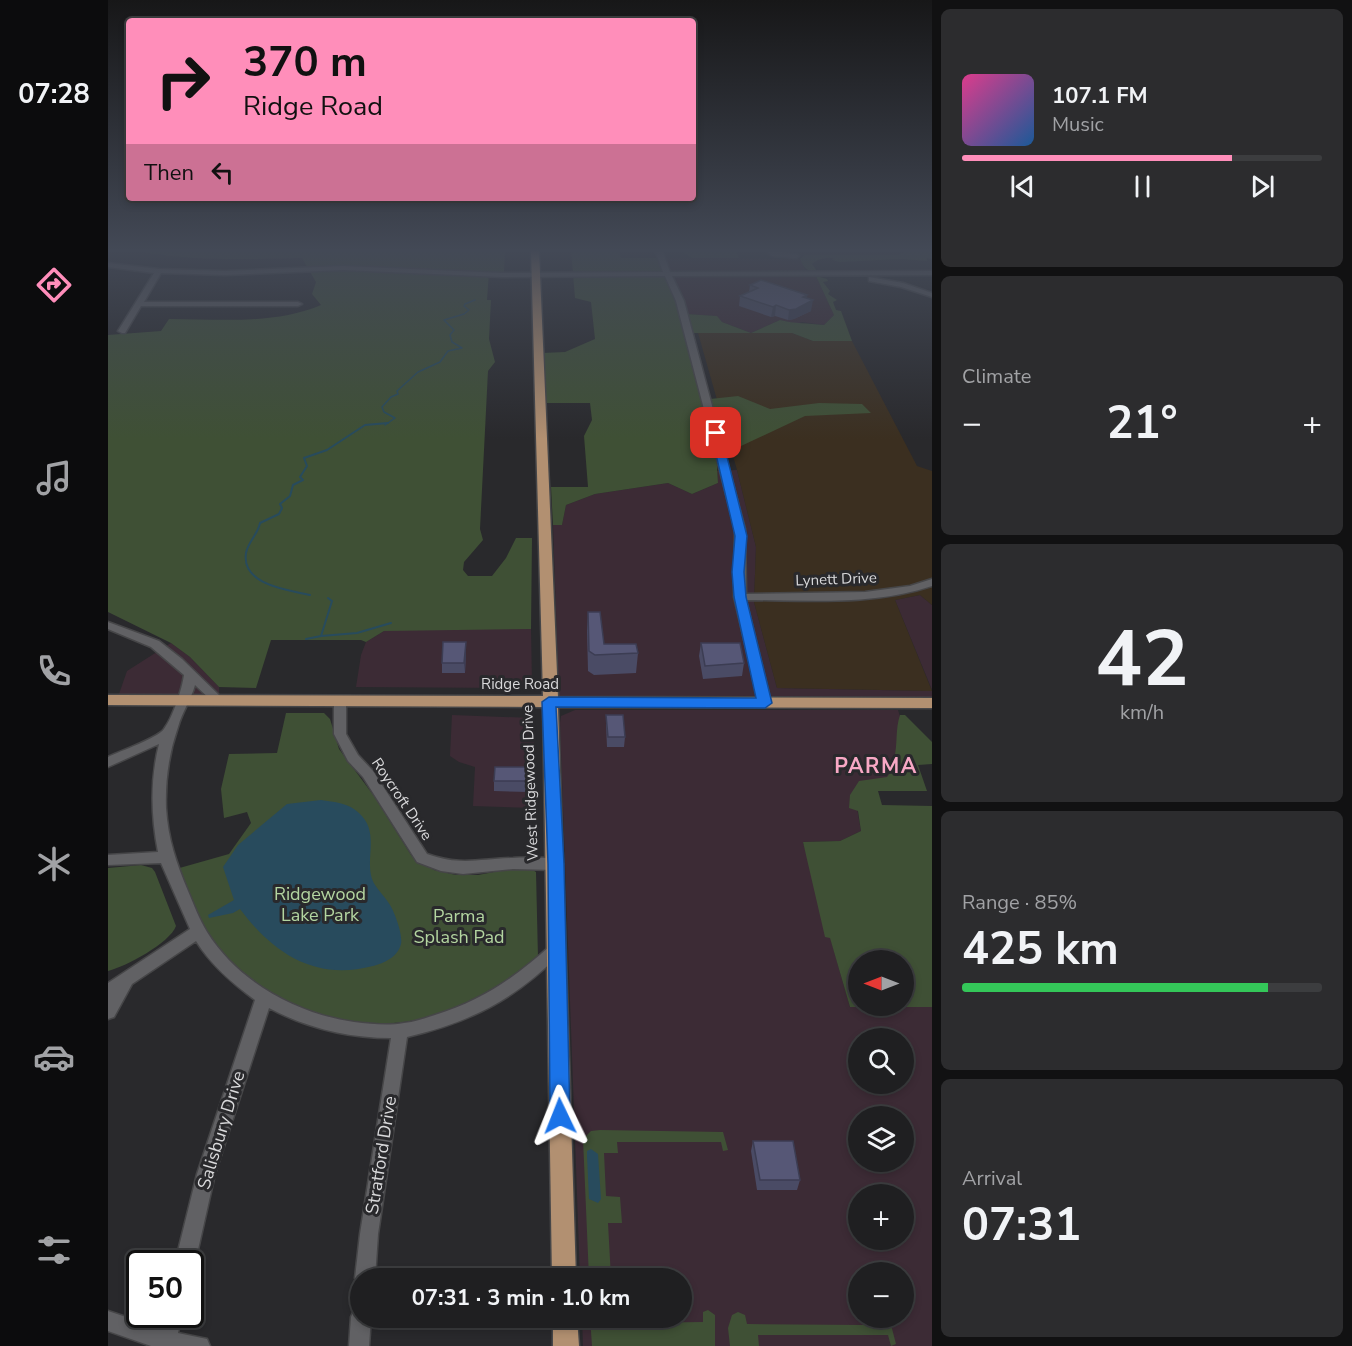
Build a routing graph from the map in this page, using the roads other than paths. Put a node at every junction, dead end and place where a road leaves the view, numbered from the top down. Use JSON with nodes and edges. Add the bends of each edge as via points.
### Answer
{"nodes":[{"id":1,"x":133,"y":313,"type":"edge"},
{"id":2,"x":537,"y":313,"type":"edge"},
{"id":3,"x":683,"y":313,"type":"edge"},
{"id":4,"x":122,"y":331,"type":"dead end"},
{"id":5,"x":932,"y":582,"type":"edge"},
{"id":6,"x":740,"y":597,"type":"junction"},
{"id":7,"x":108,"y":625,"type":"edge"},
{"id":8,"x":190,"y":675,"type":"junction"},
{"id":9,"x":108,"y":700,"type":"edge"},
{"id":10,"x":183,"y":700,"type":"junction"},
{"id":11,"x":218,"y":700,"type":"junction"},
{"id":12,"x":340,"y":700,"type":"junction"},
{"id":13,"x":549,"y":702,"type":"junction"},
{"id":14,"x":765,"y":703,"type":"junction"},
{"id":15,"x":932,"y":703,"type":"edge"},
{"id":16,"x":170,"y":731,"type":"junction"},
{"id":17,"x":108,"y":762,"type":"edge"},
{"id":18,"x":166,"y":857,"type":"junction"},
{"id":19,"x":108,"y":860,"type":"edge"},
{"id":20,"x":556,"y":864,"type":"junction"},
{"id":21,"x":198,"y":932,"type":"junction"},
{"id":22,"x":556,"y":949,"type":"junction"},
{"id":23,"x":127,"y":979,"type":"junction"},
{"id":24,"x":108,"y":981,"type":"edge"},
{"id":25,"x":108,"y":991,"type":"edge"},
{"id":26,"x":264,"y":998,"type":"junction"},
{"id":27,"x":108,"y":1012,"type":"edge"},
{"id":28,"x":400,"y":1032,"type":"junction"},
{"id":29,"x":188,"y":1250,"type":"edge"},
{"id":30,"x":366,"y":1268,"type":"edge"},
{"id":31,"x":564,"y":1268,"type":"edge"},
{"id":32,"x":108,"y":1321,"type":"edge"},
{"id":33,"x":169,"y":1328,"type":"edge"},
{"id":34,"x":360,"y":1328,"type":"edge"},
{"id":35,"x":565,"y":1328,"type":"edge"},
{"id":36,"x":166,"y":1343,"type":"edge"},
{"id":37,"x":200,"y":1346,"type":"edge"},
{"id":38,"x":359,"y":1346,"type":"edge"},
{"id":39,"x":566,"y":1346,"type":"edge"}],
"edges":[{"from":1,"to":4,"type":"street"},
{"from":2,"to":13,"type":"main road","name":"West Ridgewood Drive"},
{"from":3,"to":6,"type":"street","via":[[740,529]]},
{"from":5,"to":6,"type":"street","name":"Lynett Drive","via":[[872,594]]},
{"from":6,"to":14,"type":"street"},
{"from":7,"to":8,"type":"street","via":[[155,644]]},
{"from":8,"to":10,"type":"street"},
{"from":8,"to":11,"type":"street"},
{"from":9,"to":10,"type":"main road","name":"Ridge Road"},
{"from":10,"to":11,"type":"main road","name":"Ridge Road"},
{"from":10,"to":16,"type":"street"},
{"from":11,"to":12,"type":"main road","name":"Ridge Road"},
{"from":12,"to":13,"type":"main road","name":"Ridge Road"},
{"from":12,"to":20,"type":"street","name":"Roycroft Drive","via":[[340,734],[422,858],[463,868]]},
{"from":13,"to":14,"type":"main road","name":"Ridge Road"},
{"from":13,"to":20,"type":"main road","name":"West Ridgewood Drive"},
{"from":14,"to":15,"type":"main road","name":"Ridge Road"},
{"from":16,"to":17,"type":"street"},
{"from":16,"to":18,"type":"street","via":[[158,792]]},
{"from":18,"to":19,"type":"street"},
{"from":18,"to":21,"type":"street"},
{"from":20,"to":22,"type":"main road","name":"West Ridgewood Drive"},
{"from":21,"to":23,"type":"street"},
{"from":21,"to":26,"type":"street","via":[[222,963]]},
{"from":22,"to":28,"type":"street","via":[[530,975],[497,998],[456,1016]]},
{"from":22,"to":31,"type":"main road","name":"West Ridgewood Drive"},
{"from":23,"to":24,"type":"street"},
{"from":23,"to":25,"type":"street"},
{"from":23,"to":27,"type":"street"},
{"from":26,"to":28,"type":"street","via":[[305,1018]]},
{"from":26,"to":29,"type":"street","name":"Salisbury Drive","via":[[206,1174]]},
{"from":28,"to":30,"type":"street","name":"Stratford Drive"},
{"from":32,"to":36,"type":"street"},
{"from":33,"to":36,"type":"street"},
{"from":34,"to":38,"type":"street"},
{"from":35,"to":39,"type":"main road"},
{"from":36,"to":37,"type":"street"}]}
